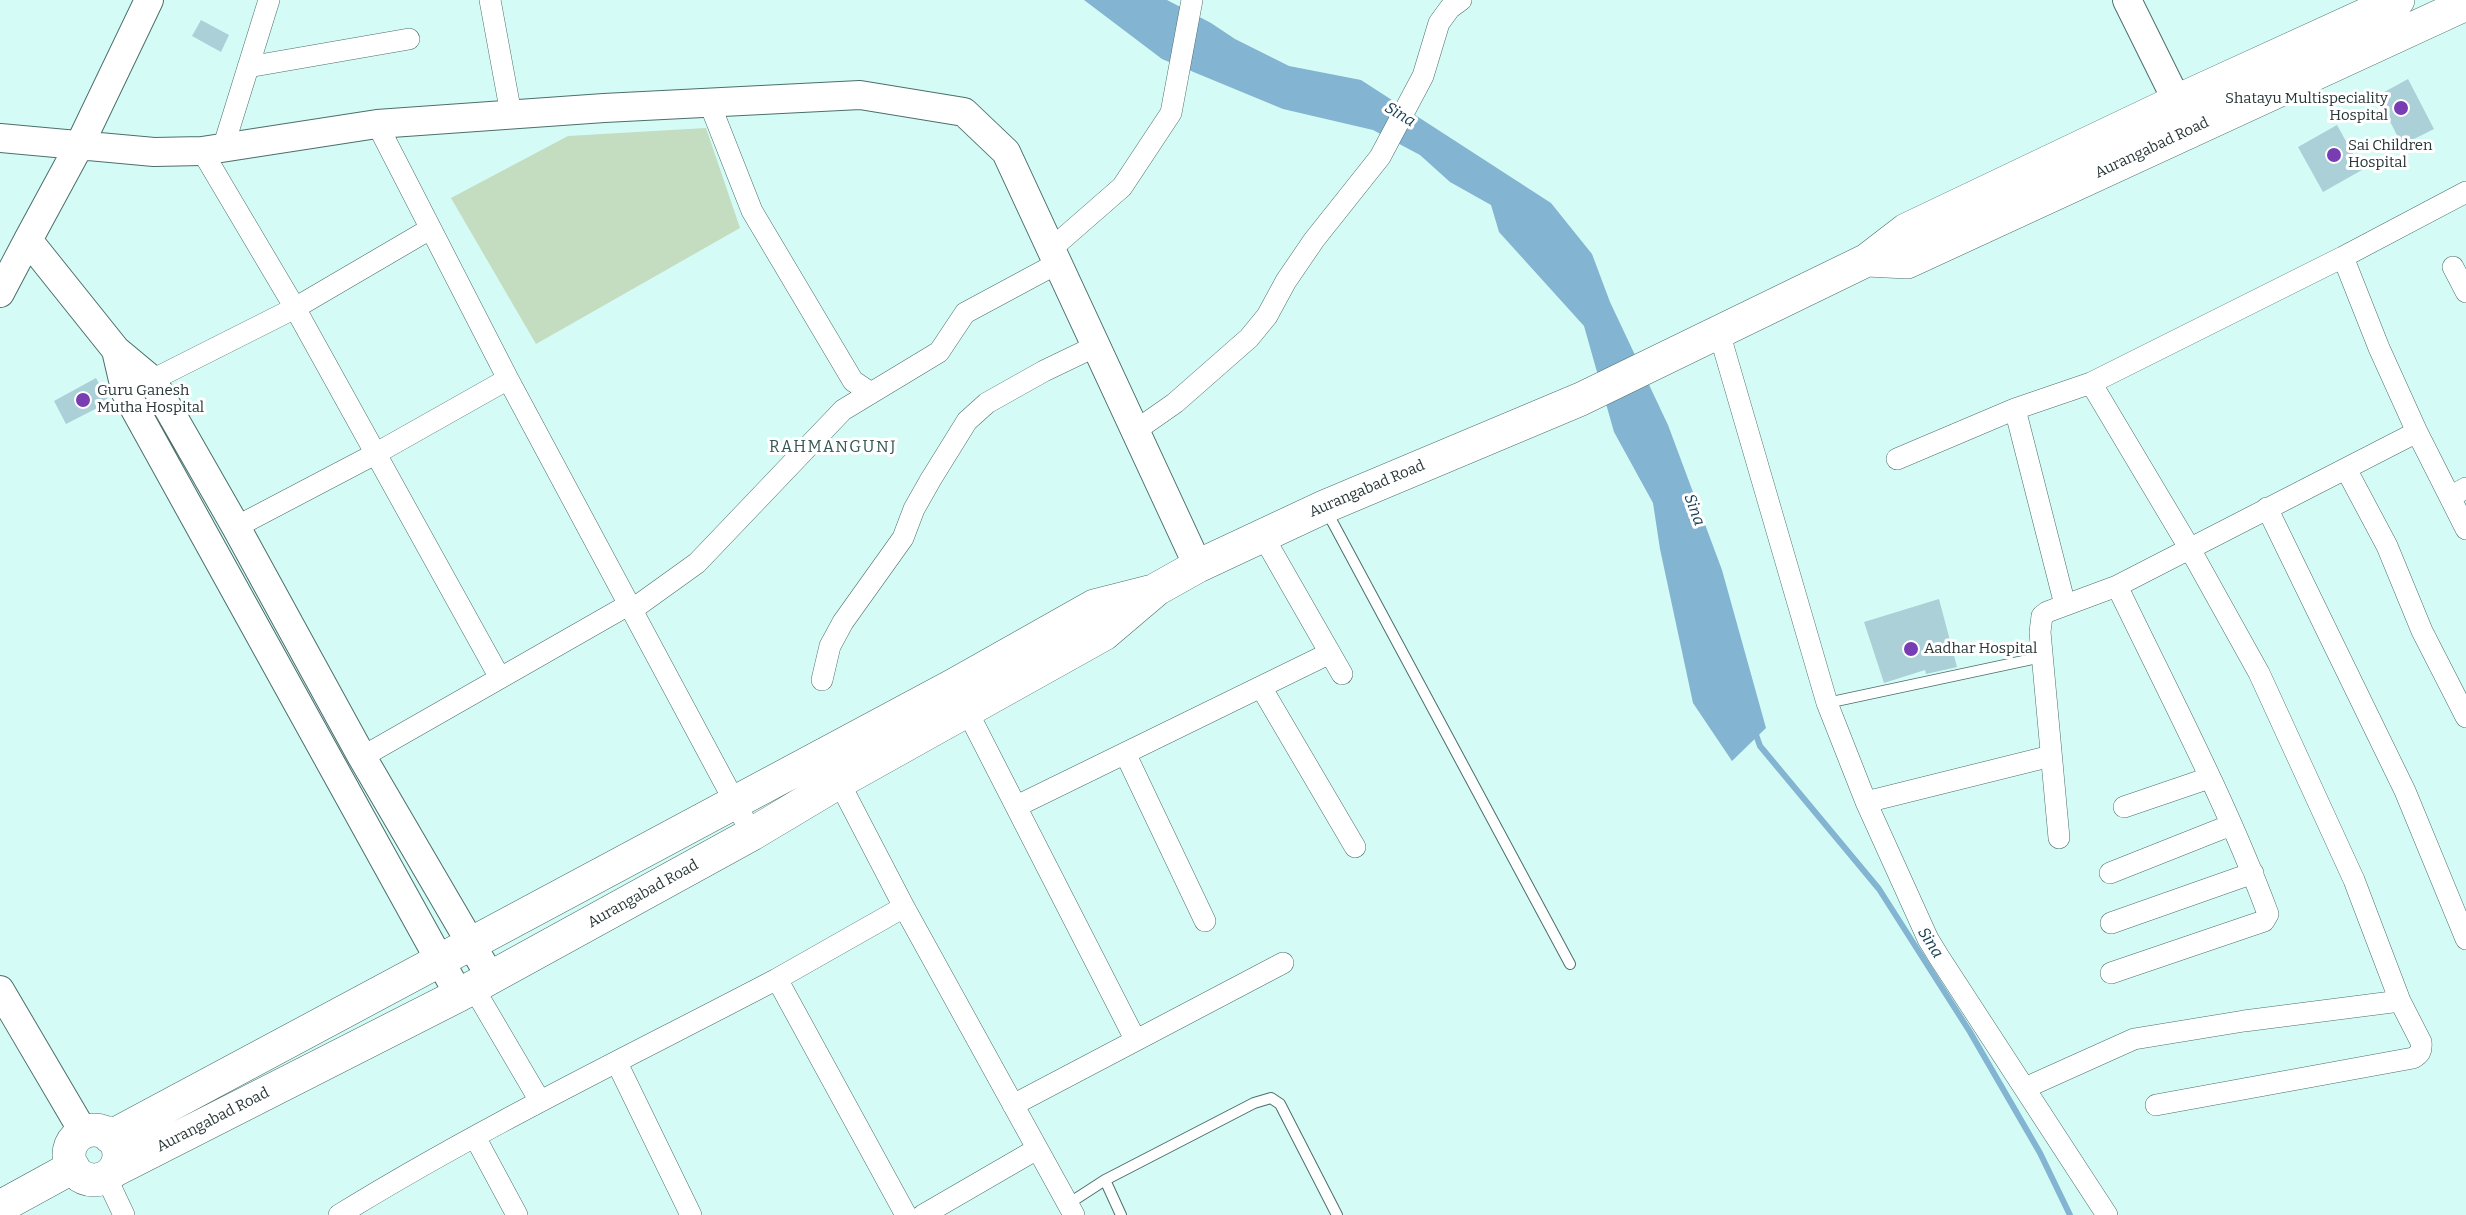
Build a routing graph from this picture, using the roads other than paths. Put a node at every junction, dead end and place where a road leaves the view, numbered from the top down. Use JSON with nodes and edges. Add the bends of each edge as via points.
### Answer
{"nodes":[{"id":1,"x":149,"y":0,"type":"edge"},
{"id":2,"x":268,"y":0,"type":"edge"},
{"id":3,"x":490,"y":0,"type":"edge"},
{"id":4,"x":1192,"y":0,"type":"edge"},
{"id":5,"x":1461,"y":0,"type":"edge"},
{"id":6,"x":2127,"y":0,"type":"edge"},
{"id":7,"x":2398,"y":0,"type":"edge"},
{"id":8,"x":2465,"y":3,"type":"edge"},
{"id":9,"x":409,"y":39,"type":"dead end"},
{"id":10,"x":248,"y":68,"type":"junction"},
{"id":11,"x":2177,"y":101,"type":"junction"},
{"id":12,"x":709,"y":102,"type":"junction"},
{"id":13,"x":511,"y":114,"type":"junction"},
{"id":14,"x":376,"y":124,"type":"junction"},
{"id":15,"x":0,"y":138,"type":"edge"},
{"id":16,"x":80,"y":144,"type":"junction"},
{"id":17,"x":213,"y":150,"type":"junction"},
{"id":18,"x":2466,"y":192,"type":"edge"},
{"id":19,"x":430,"y":229,"type":"junction"},
{"id":20,"x":28,"y":240,"type":"junction"},
{"id":21,"x":1054,"y":256,"type":"junction"},
{"id":22,"x":2343,"y":257,"type":"junction"},
{"id":23,"x":1867,"y":260,"type":"junction"},
{"id":24,"x":2453,"y":267,"type":"dead end"},
{"id":25,"x":2466,"y":292,"type":"edge"},
{"id":26,"x":0,"y":293,"type":"edge"},
{"id":27,"x":295,"y":308,"type":"junction"},
{"id":28,"x":1707,"y":337,"type":"junction"},
{"id":29,"x":1096,"y":346,"type":"junction"},
{"id":30,"x":116,"y":350,"type":"junction"},
{"id":31,"x":508,"y":379,"type":"junction"},
{"id":32,"x":152,"y":380,"type":"junction"},
{"id":33,"x":2091,"y":383,"type":"junction"},
{"id":34,"x":871,"y":393,"type":"junction"},
{"id":35,"x":2015,"y":409,"type":"junction"},
{"id":36,"x":1135,"y":431,"type":"junction"},
{"id":37,"x":2417,"y":432,"type":"junction"},
{"id":38,"x":375,"y":454,"type":"junction"},
{"id":39,"x":1897,"y":459,"type":"dead end"},
{"id":40,"x":2346,"y":469,"type":"junction"},
{"id":41,"x":2458,"y":493,"type":"edge"},
{"id":42,"x":1324,"y":507,"type":"junction"},
{"id":43,"x":2267,"y":508,"type":"junction"},
{"id":44,"x":236,"y":527,"type":"junction"},
{"id":45,"x":2466,"y":529,"type":"edge"},
{"id":46,"x":1263,"y":536,"type":"junction"},
{"id":47,"x":2190,"y":549,"type":"junction"},
{"id":48,"x":1198,"y":566,"type":"junction"},
{"id":49,"x":2116,"y":586,"type":"junction"},
{"id":50,"x":2065,"y":605,"type":"junction"},
{"id":51,"x":631,"y":606,"type":"junction"},
{"id":52,"x":1330,"y":654,"type":"junction"},
{"id":53,"x":2042,"y":657,"type":"junction"},
{"id":54,"x":1342,"y":674,"type":"dead end"},
{"id":55,"x":500,"y":678,"type":"junction"},
{"id":56,"x":822,"y":680,"type":"dead end"},
{"id":57,"x":1261,"y":687,"type":"junction"},
{"id":58,"x":961,"y":698,"type":"junction"},
{"id":59,"x":1827,"y":703,"type":"junction"},
{"id":60,"x":2466,"y":717,"type":"edge"},
{"id":61,"x":1125,"y":753,"type":"junction"},
{"id":62,"x":2051,"y":756,"type":"junction"},
{"id":63,"x":362,"y":757,"type":"junction"},
{"id":64,"x":2209,"y":778,"type":"junction"},
{"id":65,"x":839,"y":782,"type":"junction"},
{"id":66,"x":735,"y":802,"type":"junction"},
{"id":67,"x":1866,"y":802,"type":"junction"},
{"id":68,"x":1017,"y":806,"type":"junction"},
{"id":69,"x":2124,"y":807,"type":"dead end"},
{"id":70,"x":2231,"y":825,"type":"junction"},
{"id":71,"x":752,"y":834,"type":"junction"},
{"id":72,"x":2059,"y":838,"type":"dead end"},
{"id":73,"x":1355,"y":847,"type":"dead end"},
{"id":74,"x":2109,"y":873,"type":"dead end"},
{"id":75,"x":2253,"y":873,"type":"junction"},
{"id":76,"x":904,"y":907,"type":"junction"},
{"id":77,"x":1205,"y":921,"type":"dead end"},
{"id":78,"x":2111,"y":923,"type":"dead end"},
{"id":79,"x":2466,"y":939,"type":"edge"},
{"id":80,"x":471,"y":944,"type":"junction"},
{"id":81,"x":441,"y":962,"type":"junction"},
{"id":82,"x":1283,"y":963,"type":"dead end"},
{"id":83,"x":1570,"y":964,"type":"dead end"},
{"id":84,"x":2111,"y":973,"type":"dead end"},
{"id":85,"x":777,"y":979,"type":"junction"},
{"id":86,"x":474,"y":987,"type":"junction"},
{"id":87,"x":0,"y":990,"type":"edge"},
{"id":88,"x":2400,"y":1001,"type":"junction"},
{"id":89,"x":1135,"y":1039,"type":"junction"},
{"id":90,"x":617,"y":1063,"type":"junction"},
{"id":91,"x":2025,"y":1088,"type":"junction"},
{"id":92,"x":540,"y":1101,"type":"junction"},
{"id":93,"x":1013,"y":1105,"type":"junction"},
{"id":94,"x":2156,"y":1105,"type":"dead end"},
{"id":95,"x":97,"y":1135,"type":"junction"},
{"id":96,"x":475,"y":1137,"type":"junction"},
{"id":97,"x":1037,"y":1149,"type":"junction"},
{"id":98,"x":73,"y":1167,"type":"junction"},
{"id":99,"x":109,"y":1174,"type":"junction"},
{"id":100,"x":1105,"y":1180,"type":"junction"},
{"id":101,"x":0,"y":1207,"type":"edge"},
{"id":102,"x":1071,"y":1209,"type":"edge"},
{"id":103,"x":124,"y":1215,"type":"edge"},
{"id":104,"x":339,"y":1215,"type":"edge"},
{"id":105,"x":517,"y":1215,"type":"edge"},
{"id":106,"x":691,"y":1215,"type":"edge"},
{"id":107,"x":906,"y":1215,"type":"edge"},
{"id":108,"x":923,"y":1215,"type":"edge"},
{"id":109,"x":1121,"y":1215,"type":"edge"},
{"id":110,"x":1337,"y":1215,"type":"edge"},
{"id":111,"x":2107,"y":1215,"type":"edge"}],
"edges":[{"from":1,"to":16,"type":"street"},
{"from":2,"to":10,"type":"street"},
{"from":3,"to":13,"type":"street"},
{"from":4,"to":21,"type":"street","via":[[1172,113],[1122,187]]},
{"from":5,"to":36,"type":"street","via":[[1439,23],[1423,76],[1380,157],[1314,240],[1267,316],[1249,338],[1175,403]]},
{"from":6,"to":11,"type":"street"},
{"from":7,"to":11,"type":"main road","name":"Aurangabad Road"},
{"from":8,"to":23,"type":"main road","name":"Aurangabad Road","via":[[1907,262]]},
{"from":9,"to":10,"type":"street"},
{"from":10,"to":17,"type":"street"},
{"from":11,"to":23,"type":"main road","name":"Aurangabad Road","via":[[1906,230]]},
{"from":12,"to":13,"type":"street"},
{"from":12,"to":21,"type":"street","via":[[860,95],[964,112],[1006,152]]},
{"from":12,"to":34,"type":"street","via":[[752,211],[773,250],[853,381]]},
{"from":13,"to":14,"type":"street"},
{"from":14,"to":17,"type":"street"},
{"from":14,"to":19,"type":"street"},
{"from":15,"to":16,"type":"street"},
{"from":16,"to":17,"type":"street","via":[[154,152]]},
{"from":16,"to":20,"type":"street"},
{"from":17,"to":27,"type":"street"},
{"from":18,"to":22,"type":"street"},
{"from":19,"to":27,"type":"street"},
{"from":19,"to":31,"type":"street"},
{"from":20,"to":26,"type":"street"},
{"from":20,"to":30,"type":"street"},
{"from":21,"to":29,"type":"street"},
{"from":21,"to":34,"type":"street","via":[[965,313],[939,352]]},
{"from":22,"to":33,"type":"street"},
{"from":22,"to":37,"type":"street"},
{"from":23,"to":28,"type":"main road","name":"Aurangabad Road"},
{"from":24,"to":25,"type":"street"},
{"from":27,"to":32,"type":"street"},
{"from":27,"to":38,"type":"street"},
{"from":28,"to":42,"type":"main road","name":"Aurangabad Road","via":[[1581,399]]},
{"from":28,"to":59,"type":"street"},
{"from":29,"to":36,"type":"street"},
{"from":29,"to":56,"type":"street","via":[[987,403],[967,421],[925,489],[903,538],[843,622],[830,646]]},
{"from":30,"to":32,"type":"street"},
{"from":30,"to":81,"type":"street","via":[[126,393]]},
{"from":31,"to":38,"type":"street"},
{"from":31,"to":51,"type":"street"},
{"from":32,"to":44,"type":"street"},
{"from":33,"to":35,"type":"street"},
{"from":33,"to":47,"type":"street"},
{"from":34,"to":51,"type":"street","via":[[843,410],[697,563]]},
{"from":35,"to":39,"type":"street"},
{"from":35,"to":50,"type":"street"},
{"from":36,"to":48,"type":"street"},
{"from":37,"to":40,"type":"street"},
{"from":37,"to":41,"type":"street"},
{"from":38,"to":44,"type":"street"},
{"from":38,"to":55,"type":"street"},
{"from":40,"to":43,"type":"street"},
{"from":40,"to":60,"type":"street","via":[[2387,546],[2422,631]]},
{"from":41,"to":45,"type":"street"},
{"from":42,"to":46,"type":"main road","name":"Aurangabad Road"},
{"from":42,"to":83,"type":"lane"},
{"from":43,"to":47,"type":"street"},
{"from":43,"to":79,"type":"street","via":[[2405,790]]},
{"from":44,"to":63,"type":"street"},
{"from":46,"to":48,"type":"main road","name":"Aurangabad Road"},
{"from":46,"to":52,"type":"street"},
{"from":47,"to":49,"type":"street"},
{"from":47,"to":88,"type":"street","via":[[2264,684],[2354,880]]},
{"from":48,"to":58,"type":"main road","name":"Aurangabad Road","via":[[1158,590],[1094,606]]},
{"from":49,"to":50,"type":"street"},
{"from":49,"to":64,"type":"street"},
{"from":50,"to":53,"type":"street","via":[[2042,616]]},
{"from":51,"to":55,"type":"street"},
{"from":51,"to":66,"type":"street"},
{"from":52,"to":54,"type":"street"},
{"from":52,"to":57,"type":"street"},
{"from":53,"to":59,"type":"lane"},
{"from":53,"to":62,"type":"street"},
{"from":55,"to":63,"type":"street"},
{"from":57,"to":61,"type":"street"},
{"from":57,"to":73,"type":"street"},
{"from":58,"to":65,"type":"main road","name":"Aurangabad Road"},
{"from":58,"to":66,"type":"main road","name":"Aurangabad Road"},
{"from":58,"to":68,"type":"street"},
{"from":59,"to":67,"type":"street"},
{"from":61,"to":68,"type":"street"},
{"from":61,"to":77,"type":"street"},
{"from":62,"to":67,"type":"street"},
{"from":62,"to":72,"type":"street"},
{"from":63,"to":80,"type":"street"},
{"from":64,"to":69,"type":"street"},
{"from":64,"to":70,"type":"street"},
{"from":65,"to":71,"type":"main road","name":"Aurangabad Road"},
{"from":65,"to":76,"type":"street"},
{"from":66,"to":71,"type":"street"},
{"from":66,"to":80,"type":"main road","name":"Aurangabad Road"},
{"from":67,"to":91,"type":"street","via":[[1928,939]]},
{"from":68,"to":89,"type":"street"},
{"from":70,"to":74,"type":"street"},
{"from":70,"to":75,"type":"street"},
{"from":71,"to":86,"type":"main road","name":"Aurangabad Road"},
{"from":75,"to":78,"type":"street"},
{"from":75,"to":84,"type":"street","via":[[2268,914],[2266,920]]},
{"from":76,"to":85,"type":"street"},
{"from":76,"to":93,"type":"street"},
{"from":80,"to":81,"type":"main road","name":"Aurangabad Road"},
{"from":80,"to":86,"type":"street"},
{"from":81,"to":86,"type":"street"},
{"from":81,"to":95,"type":"main road","name":"Aurangabad Road"},
{"from":82,"to":89,"type":"street"},
{"from":85,"to":90,"type":"street"},
{"from":85,"to":107,"type":"street"},
{"from":86,"to":92,"type":"street"},
{"from":86,"to":99,"type":"main road","name":"Aurangabad Road"},
{"from":87,"to":95,"type":"street"},
{"from":88,"to":91,"type":"street","via":[[2134,1039]]},
{"from":88,"to":94,"type":"street","via":[[2421,1042],[2422,1049],[2413,1058]]},
{"from":89,"to":93,"type":"street"},
{"from":90,"to":92,"type":"street"},
{"from":90,"to":106,"type":"street"},
{"from":91,"to":111,"type":"street"},
{"from":92,"to":96,"type":"street"},
{"from":93,"to":97,"type":"street"},
{"from":95,"to":98,"type":"main road","via":[[73,1142],[69,1158]]},
{"from":95,"to":99,"type":"main road","via":[[118,1148],[119,1156]]},
{"from":96,"to":104,"type":"street"},
{"from":96,"to":105,"type":"street"},
{"from":97,"to":102,"type":"street"},
{"from":97,"to":108,"type":"street"},
{"from":98,"to":99,"type":"main road","via":[[91,1180]]},
{"from":98,"to":101,"type":"main road"},
{"from":99,"to":103,"type":"street"},
{"from":100,"to":102,"type":"lane"},
{"from":100,"to":109,"type":"lane"},
{"from":100,"to":110,"type":"lane","via":[[1254,1103],[1271,1098],[1280,1104]]}]}
